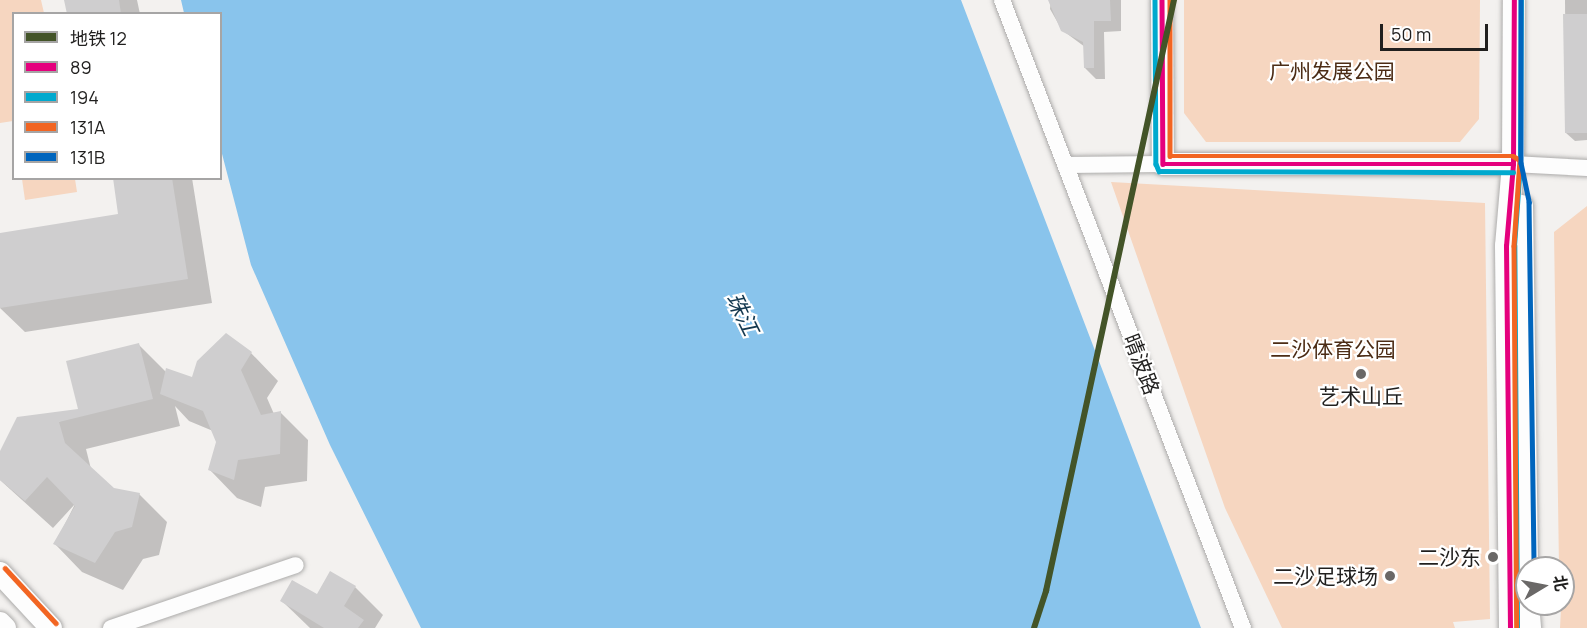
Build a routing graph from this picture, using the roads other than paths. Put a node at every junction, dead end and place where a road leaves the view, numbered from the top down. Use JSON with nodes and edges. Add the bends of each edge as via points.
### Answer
{"nodes":[{"id":1,"x":1002,"y":0,"type":"edge"},
{"id":2,"x":1162,"y":0,"type":"edge"},
{"id":3,"x":1514,"y":0,"type":"edge"},
{"id":4,"x":1163,"y":164,"type":"junction"},
{"id":5,"x":1513,"y":164,"type":"junction"},
{"id":6,"x":1066,"y":165,"type":"junction"},
{"id":7,"x":1587,"y":168,"type":"edge"},
{"id":8,"x":1527,"y":556,"type":"edge"},
{"id":9,"x":296,"y":565,"type":"dead end"},
{"id":10,"x":0,"y":573,"type":"edge"},
{"id":11,"x":0,"y":623,"type":"edge"},
{"id":12,"x":5,"y":628,"type":"edge"},
{"id":13,"x":51,"y":628,"type":"edge"},
{"id":14,"x":111,"y":628,"type":"edge"},
{"id":15,"x":1243,"y":628,"type":"edge"},
{"id":16,"x":1510,"y":628,"type":"edge"}],
"edges":[{"from":1,"to":6,"type":"street","name":"晴波路"},
{"from":2,"to":4,"type":"main road"},
{"from":3,"to":5,"type":"main road"},
{"from":4,"to":5,"type":"main road"},
{"from":4,"to":6,"type":"street"},
{"from":5,"to":7,"type":"street"},
{"from":5,"to":8,"type":"main road","via":[[1522,202]]},
{"from":5,"to":16,"type":"main road","via":[[1506,246]]},
{"from":6,"to":15,"type":"street","name":"晴波路"},
{"from":9,"to":14,"type":"street"},
{"from":10,"to":13,"type":"main road"},
{"from":11,"to":12,"type":"main road"}]}
